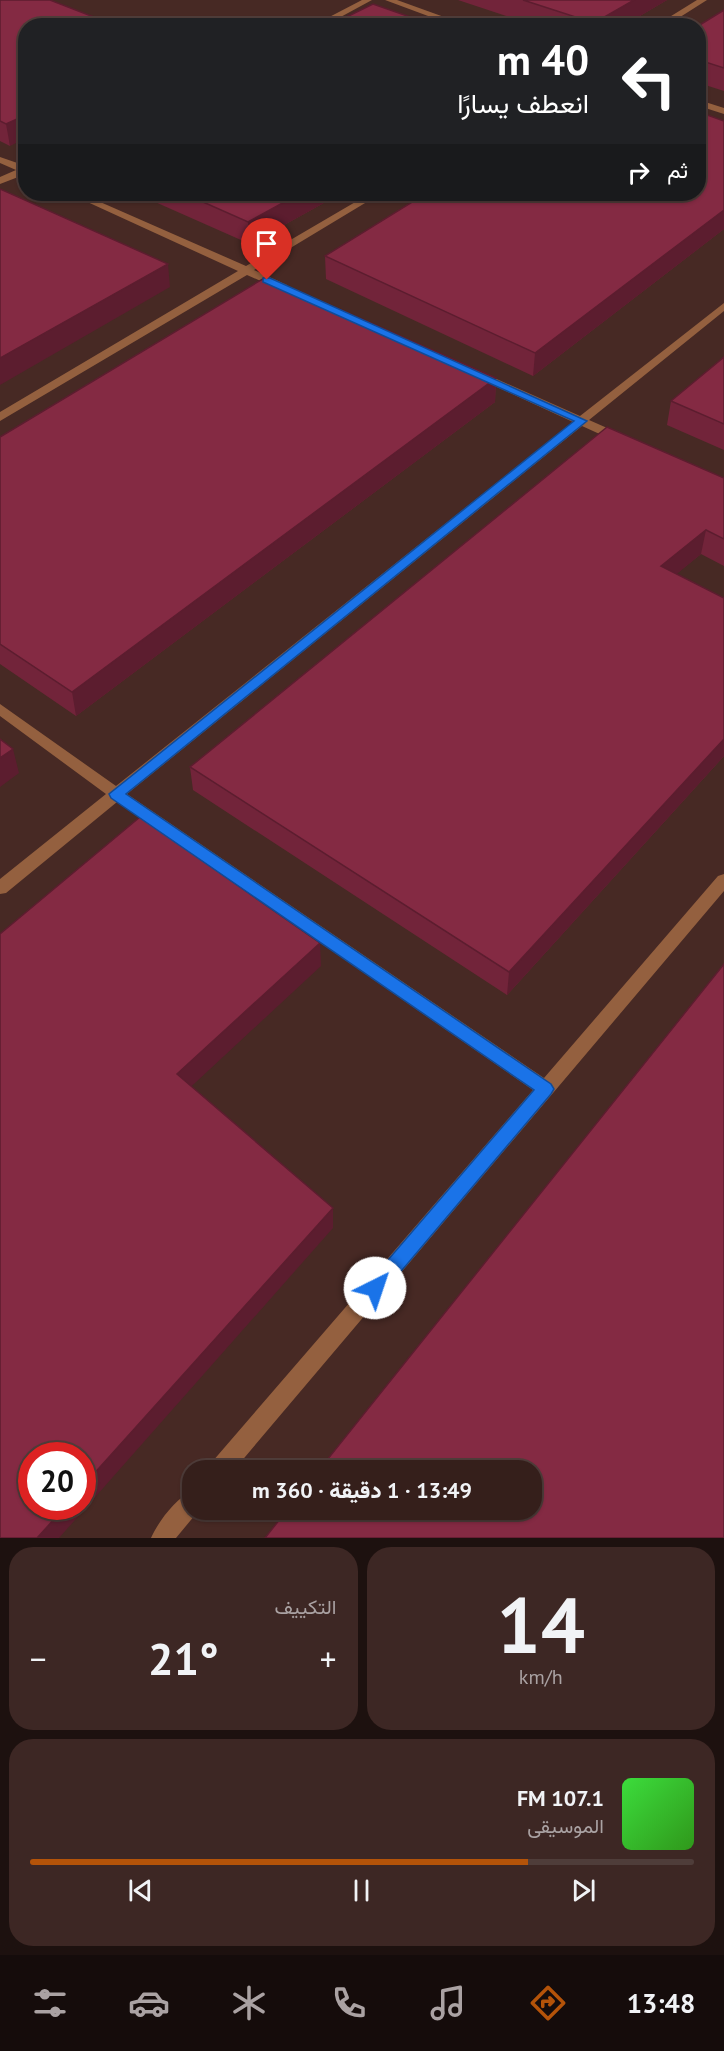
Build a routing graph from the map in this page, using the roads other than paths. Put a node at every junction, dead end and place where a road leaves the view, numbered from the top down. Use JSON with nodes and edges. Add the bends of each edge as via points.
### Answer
{"nodes":[{"id":1,"x":368,"y":0,"type":"edge"},
{"id":2,"x":389,"y":0,"type":"edge"},
{"id":3,"x":703,"y":0,"type":"edge"},
{"id":4,"x":332,"y":18,"type":"edge"},
{"id":5,"x":442,"y":18,"type":"edge"},
{"id":6,"x":673,"y":18,"type":"edge"},
{"id":7,"x":706,"y":105,"type":"edge"},
{"id":8,"x":724,"y":111,"type":"edge"},
{"id":9,"x":0,"y":160,"type":"edge"},
{"id":10,"x":18,"y":167,"type":"edge"},
{"id":11,"x":18,"y":173,"type":"edge"},
{"id":12,"x":0,"y":181,"type":"edge"},
{"id":13,"x":91,"y":201,"type":"edge"},
{"id":14,"x":363,"y":201,"type":"edge"},
{"id":15,"x":246,"y":270,"type":"junction"},
{"id":16,"x":289,"y":290,"type":"edge"},
{"id":17,"x":724,"y":306,"type":"edge"},
{"id":18,"x":462,"y":367,"type":"edge"},
{"id":19,"x":0,"y":417,"type":"edge"},
{"id":20,"x":581,"y":421,"type":"junction"},
{"id":21,"x":632,"y":444,"type":"edge"},
{"id":22,"x":0,"y":709,"type":"edge"},
{"id":23,"x":116,"y":794,"type":"junction"},
{"id":24,"x":724,"y":880,"type":"edge"},
{"id":25,"x":0,"y":888,"type":"edge"},
{"id":26,"x":546,"y":1089,"type":"junction"},
{"id":27,"x":229,"y":1460,"type":"edge"},
{"id":28,"x":182,"y":1514,"type":"edge"},
{"id":29,"x":162,"y":1538,"type":"edge"}],
"edges":[{"from":1,"to":4,"type":"lane"},
{"from":2,"to":5,"type":"lane"},
{"from":3,"to":6,"type":"lane"},
{"from":7,"to":8,"type":"lane"},
{"from":9,"to":10,"type":"lane"},
{"from":11,"to":12,"type":"lane"},
{"from":13,"to":15,"type":"lane"},
{"from":14,"to":15,"type":"lane"},
{"from":15,"to":16,"type":"lane"},
{"from":15,"to":19,"type":"lane"},
{"from":17,"to":20,"type":"lane"},
{"from":18,"to":20,"type":"lane"},
{"from":20,"to":21,"type":"lane"},
{"from":20,"to":23,"type":"lane"},
{"from":22,"to":23,"type":"lane"},
{"from":23,"to":25,"type":"lane"},
{"from":23,"to":26,"type":"lane"},
{"from":24,"to":26,"type":"lane"},
{"from":26,"to":27,"type":"lane"},
{"from":28,"to":29,"type":"lane"}]}
